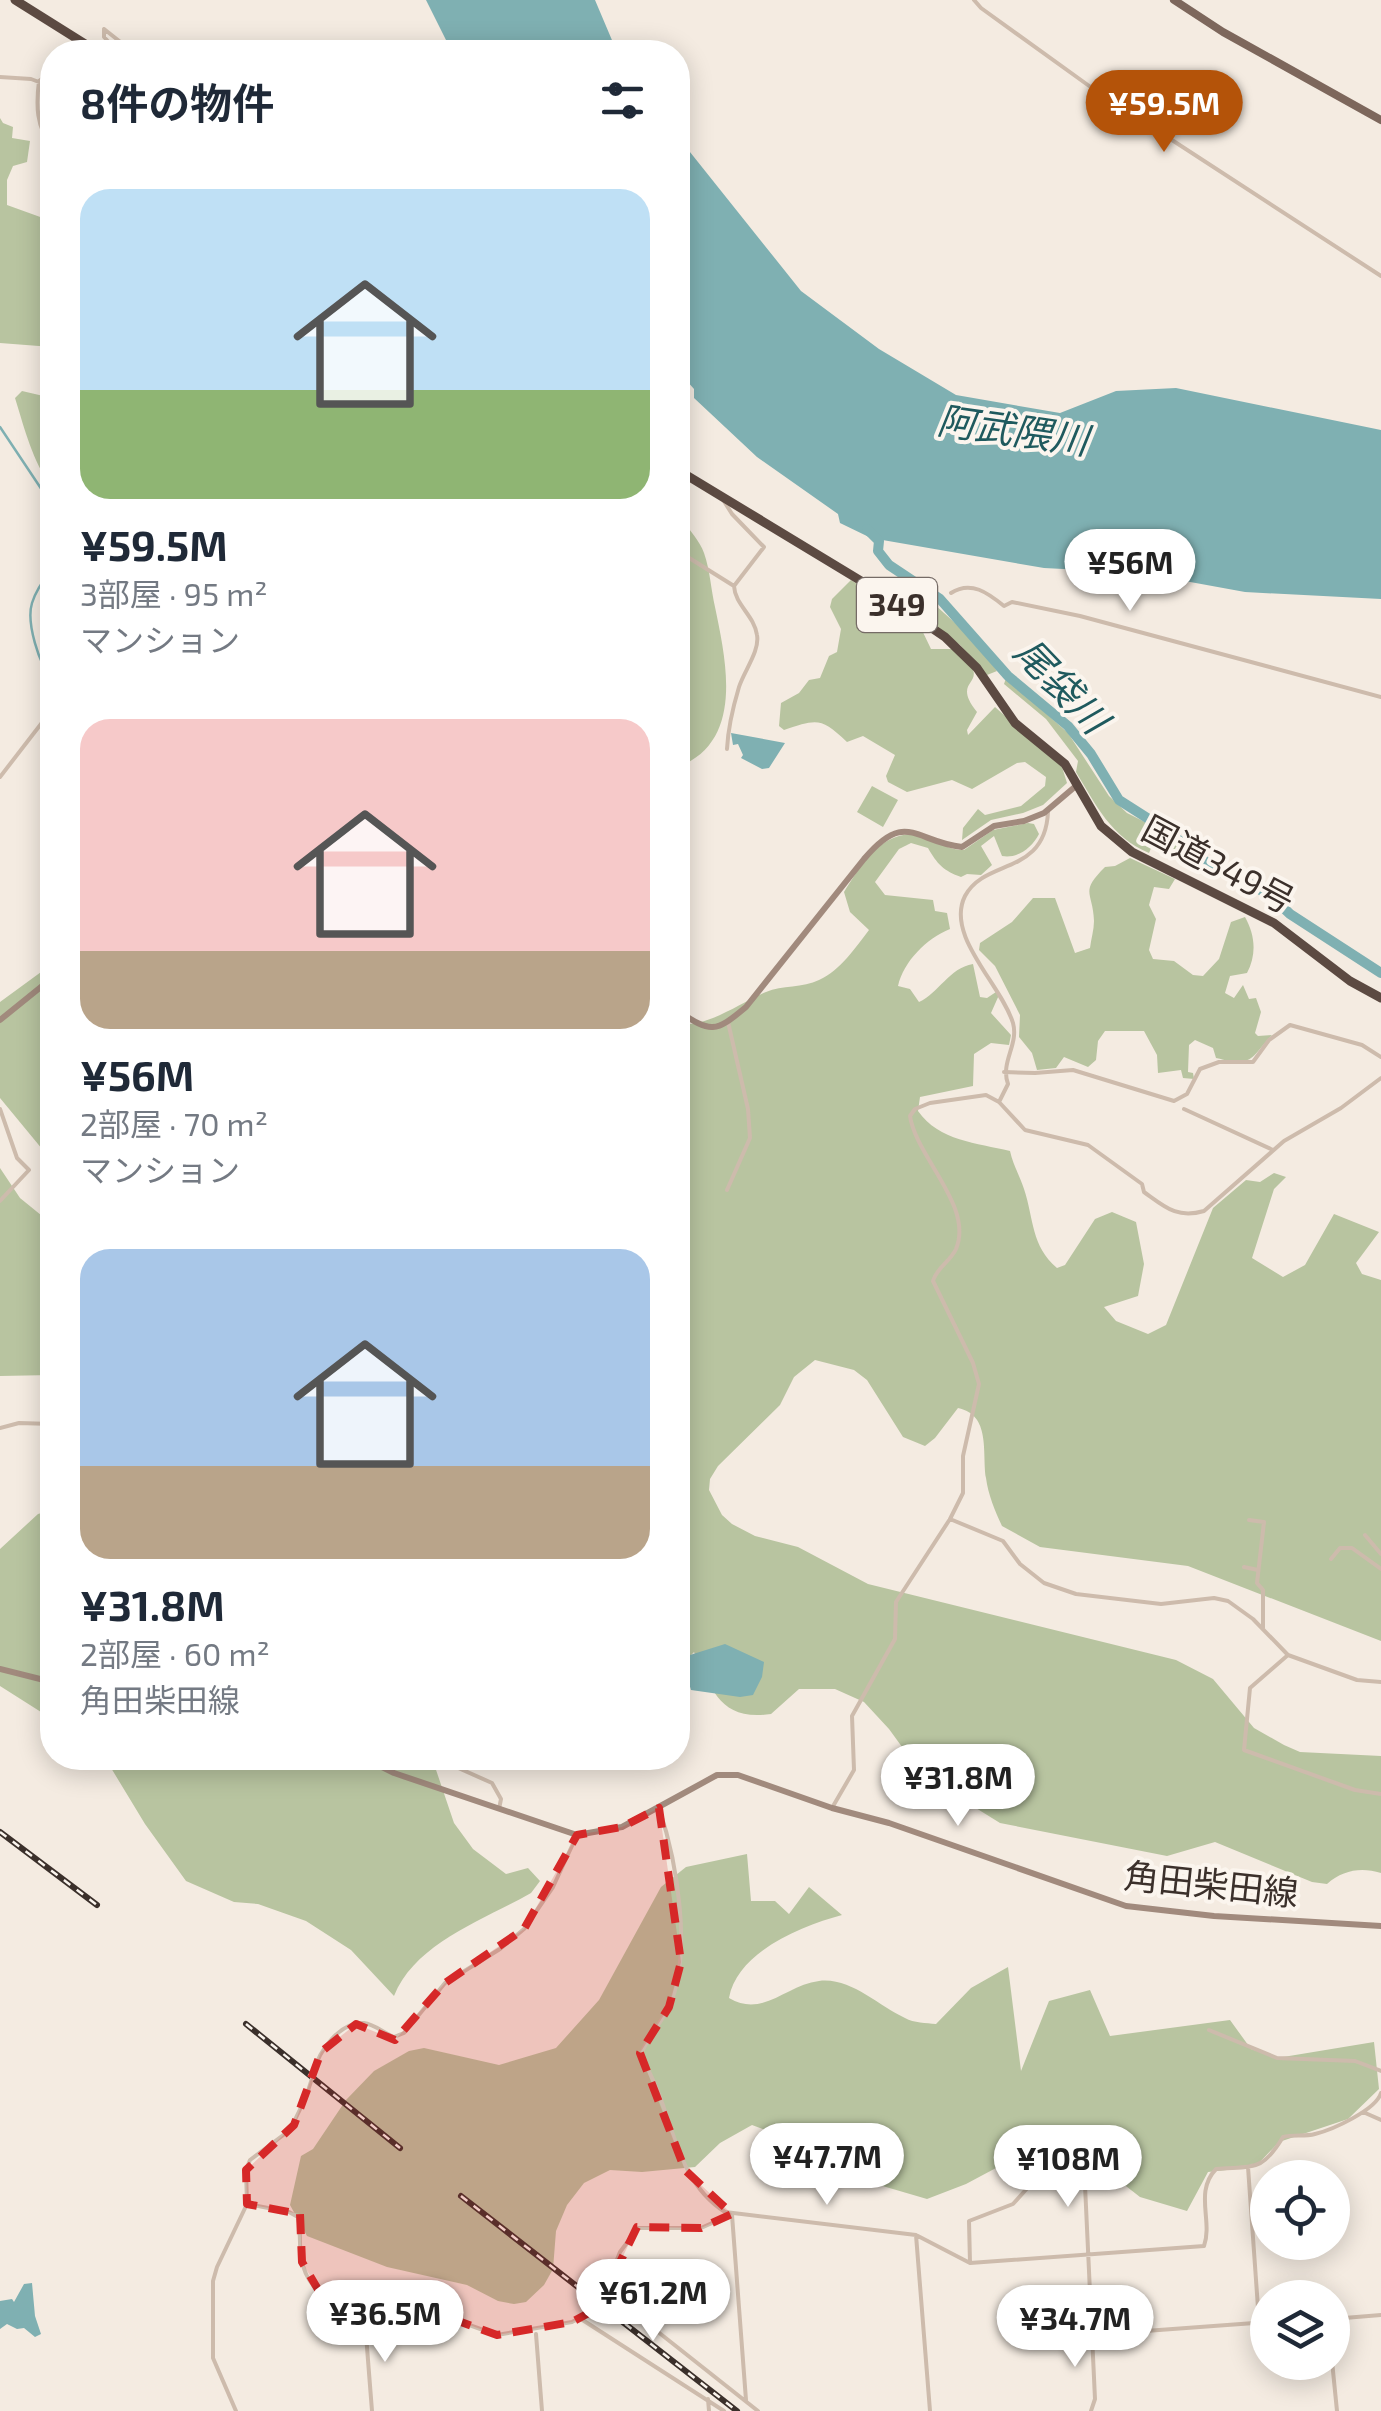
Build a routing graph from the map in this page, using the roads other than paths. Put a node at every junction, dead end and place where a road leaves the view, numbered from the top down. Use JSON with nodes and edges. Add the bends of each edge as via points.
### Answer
{"nodes":[{"id":1,"x":15,"y":0,"type":"edge"},
{"id":2,"x":974,"y":0,"type":"edge"},
{"id":3,"x":1174,"y":0,"type":"edge"},
{"id":4,"x":79,"y":40,"type":"edge"},
{"id":5,"x":107,"y":40,"type":"edge"},
{"id":6,"x":118,"y":40,"type":"edge"},
{"id":7,"x":0,"y":77,"type":"edge"},
{"id":8,"x":40,"y":82,"type":"joint"},
{"id":9,"x":1381,"y":120,"type":"edge"},
{"id":10,"x":40,"y":126,"type":"edge"},
{"id":11,"x":1381,"y":276,"type":"edge"},
{"id":12,"x":690,"y":478,"type":"edge"},
{"id":13,"x":722,"y":498,"type":"junction"},
{"id":14,"x":690,"y":558,"type":"edge"},
{"id":15,"x":734,"y":586,"type":"junction"},
{"id":16,"x":952,"y":593,"type":"dead end"},
{"id":17,"x":1381,"y":698,"type":"edge"},
{"id":18,"x":40,"y":725,"type":"edge"},
{"id":19,"x":727,"y":749,"type":"dead end"},
{"id":20,"x":0,"y":777,"type":"edge"},
{"id":21,"x":1077,"y":785,"type":"junction"},
{"id":22,"x":1048,"y":810,"type":"junction"},
{"id":23,"x":40,"y":988,"type":"edge"},
{"id":24,"x":1381,"y":998,"type":"edge"},
{"id":25,"x":690,"y":1019,"type":"edge"},
{"id":26,"x":0,"y":1020,"type":"edge"},
{"id":27,"x":728,"y":1022,"type":"junction"},
{"id":28,"x":1381,"y":1057,"type":"edge"},
{"id":29,"x":1004,"y":1072,"type":"junction"},
{"id":30,"x":1381,"y":1078,"type":"edge"},
{"id":31,"x":999,"y":1102,"type":"junction"},
{"id":32,"x":0,"y":1109,"type":"edge"},
{"id":33,"x":1184,"y":1109,"type":"dead end"},
{"id":34,"x":1273,"y":1150,"type":"junction"},
{"id":35,"x":727,"y":1190,"type":"dead end"},
{"id":36,"x":0,"y":1201,"type":"edge"},
{"id":37,"x":40,"y":1424,"type":"edge"},
{"id":38,"x":0,"y":1428,"type":"edge"},
{"id":39,"x":950,"y":1519,"type":"junction"},
{"id":40,"x":1249,"y":1520,"type":"dead end"},
{"id":41,"x":1366,"y":1535,"type":"dead end"},
{"id":42,"x":1381,"y":1554,"type":"edge"},
{"id":43,"x":1331,"y":1559,"type":"dead end"},
{"id":44,"x":1244,"y":1567,"type":"dead end"},
{"id":45,"x":1381,"y":1569,"type":"edge"},
{"id":46,"x":1258,"y":1570,"type":"junction"},
{"id":47,"x":1263,"y":1628,"type":"junction"},
{"id":48,"x":1288,"y":1654,"type":"junction"},
{"id":49,"x":0,"y":1669,"type":"edge"},
{"id":50,"x":40,"y":1679,"type":"edge"},
{"id":51,"x":1381,"y":1682,"type":"edge"},
{"id":52,"x":390,"y":1770,"type":"edge"},
{"id":53,"x":464,"y":1770,"type":"edge"},
{"id":54,"x":1381,"y":1794,"type":"edge"},
{"id":55,"x":499,"y":1808,"type":"junction"},
{"id":56,"x":659,"y":1808,"type":"junction"},
{"id":57,"x":832,"y":1808,"type":"junction"},
{"id":58,"x":578,"y":1836,"type":"junction"},
{"id":59,"x":1381,"y":1926,"type":"edge"},
{"id":60,"x":1209,"y":2030,"type":"dead end"},
{"id":61,"x":1381,"y":2071,"type":"edge"},
{"id":62,"x":1381,"y":2093,"type":"edge"},
{"id":63,"x":1363,"y":2112,"type":"junction"},
{"id":64,"x":1381,"y":2120,"type":"edge"},
{"id":65,"x":1084,"y":2164,"type":"dead end"},
{"id":66,"x":1248,"y":2166,"type":"junction"},
{"id":67,"x":1039,"y":2176,"type":"dead end"},
{"id":68,"x":247,"y":2204,"type":"junction"},
{"id":69,"x":732,"y":2214,"type":"junction"},
{"id":70,"x":916,"y":2235,"type":"junction"},
{"id":71,"x":1086,"y":2254,"type":"junction"},
{"id":72,"x":970,"y":2263,"type":"junction"},
{"id":73,"x":1255,"y":2280,"type":"edge"},
{"id":74,"x":605,"y":2290,"type":"junction"},
{"id":75,"x":1381,"y":2315,"type":"edge"},
{"id":76,"x":1350,"y":2318,"type":"edge"},
{"id":77,"x":581,"y":2319,"type":"junction"},
{"id":78,"x":365,"y":2322,"type":"junction"},
{"id":79,"x":1250,"y":2323,"type":"edge"},
{"id":80,"x":536,"y":2334,"type":"dead end"},
{"id":81,"x":1091,"y":2335,"type":"junction"},
{"id":82,"x":1334,"y":2380,"type":"edge"},
{"id":83,"x":708,"y":2399,"type":"junction"},
{"id":84,"x":746,"y":2400,"type":"junction"},
{"id":85,"x":236,"y":2411,"type":"edge"},
{"id":86,"x":372,"y":2411,"type":"edge"},
{"id":87,"x":542,"y":2411,"type":"edge"},
{"id":88,"x":709,"y":2411,"type":"edge"},
{"id":89,"x":724,"y":2411,"type":"edge"},
{"id":90,"x":758,"y":2411,"type":"edge"},
{"id":91,"x":930,"y":2411,"type":"edge"},
{"id":92,"x":1092,"y":2411,"type":"edge"},
{"id":93,"x":1336,"y":2411,"type":"edge"}],
"edges":[{"from":1,"to":4,"type":"highway"},
{"from":2,"to":11,"type":"street","via":[[1092,88]]},
{"from":3,"to":9,"type":"main road"},
{"from":5,"to":6,"type":"street","via":[[104,28]]},
{"from":7,"to":8,"type":"street"},
{"from":8,"to":10,"type":"street"},
{"from":12,"to":13,"type":"highway","name":"国道349号","number":"349"},
{"from":13,"to":15,"type":"street","via":[[764,547]]},
{"from":13,"to":21,"type":"highway","name":"国道349号","number":"349","via":[[945,637],[977,668],[1014,724],[1065,764]]},
{"from":14,"to":15,"type":"street"},
{"from":15,"to":19,"type":"street","via":[[758,638],[740,683]]},
{"from":16,"to":17,"type":"street","via":[[973,587],[1004,606],[1012,602],[1080,616]]},
{"from":18,"to":20,"type":"street"},
{"from":21,"to":22,"type":"main road"},
{"from":21,"to":24,"type":"highway","name":"国道349号","number":"349","via":[[1101,826],[1125,848],[1274,922]]},
{"from":22,"to":27,"type":"main road","via":[[994,826],[962,847],[916,832],[886,837]]},
{"from":22,"to":29,"type":"street","via":[[1037,847],[981,880],[962,908],[964,939],[1014,1025]]},
{"from":23,"to":26,"type":"main road"},
{"from":25,"to":27,"type":"main road","via":[[714,1029]]},
{"from":27,"to":35,"type":"street","via":[[750,1138]]},
{"from":28,"to":29,"type":"street","via":[[1362,1045],[1290,1025],[1252,1062],[1200,1069],[1187,1094],[1174,1100],[1073,1070]]},
{"from":29,"to":31,"type":"street","via":[[1008,1084]]},
{"from":30,"to":34,"type":"street"},
{"from":31,"to":34,"type":"street","via":[[1030,1133],[1094,1148],[1181,1216],[1204,1211]]},
{"from":31,"to":39,"type":"street","via":[[986,1094],[946,1099],[910,1116],[955,1210],[956,1248],[933,1281],[978,1384],[963,1456],[964,1493]]},
{"from":32,"to":36,"type":"street","via":[[17,1158],[29,1170]]},
{"from":33,"to":34,"type":"street"},
{"from":37,"to":38,"type":"street"},
{"from":39,"to":47,"type":"street","via":[[1002,1541],[1044,1583],[1076,1594],[1161,1604],[1214,1598],[1241,1608]]},
{"from":39,"to":57,"type":"street","via":[[896,1602],[895,1639],[852,1716],[854,1770]]},
{"from":40,"to":46,"type":"street","via":[[1264,1522]]},
{"from":41,"to":42,"type":"street"},
{"from":43,"to":45,"type":"street","via":[[1340,1548],[1352,1548]]},
{"from":44,"to":46,"type":"street"},
{"from":46,"to":47,"type":"street"},
{"from":47,"to":48,"type":"street"},
{"from":48,"to":51,"type":"street","via":[[1357,1680]]},
{"from":48,"to":54,"type":"street","via":[[1250,1688],[1244,1750]]},
{"from":49,"to":50,"type":"main road"},
{"from":52,"to":55,"type":"main road"},
{"from":53,"to":55,"type":"street","via":[[492,1782]]},
{"from":55,"to":58,"type":"main road"},
{"from":56,"to":57,"type":"main road","name":"角田柴田線","via":[[717,1775],[738,1775]]},
{"from":56,"to":58,"type":"main road","name":"角田柴田線","via":[[622,1827]]},
{"from":56,"to":69,"type":"street","via":[[681,1962],[669,2006],[641,2054],[685,2170],[714,2205]]},
{"from":57,"to":59,"type":"main road","name":"角田柴田線","via":[[1126,1906]]},
{"from":58,"to":68,"type":"street","bridge":true,"via":[[544,1902],[516,1937],[445,1983],[404,2033],[394,2038],[371,2025],[348,2026],[321,2052],[290,2130],[250,2160]]},
{"from":60,"to":61,"type":"street","via":[[1277,2058],[1355,2061]]},
{"from":62,"to":63,"type":"street"},
{"from":63,"to":64,"type":"street"},
{"from":63,"to":66,"type":"street","via":[[1317,2134],[1283,2137],[1270,2158]]},
{"from":65,"to":71,"type":"street"},
{"from":66,"to":71,"type":"street","via":[[1211,2173],[1203,2204],[1204,2246]]},
{"from":66,"to":73,"type":"street"},
{"from":67,"to":72,"type":"street","via":[[1013,2204],[968,2221]]},
{"from":68,"to":78,"type":"street","via":[[298,2217],[302,2262],[312,2286]]},
{"from":68,"to":85,"type":"street","via":[[213,2281],[212,2358]]},
{"from":69,"to":70,"type":"street"},
{"from":69,"to":74,"type":"street","via":[[701,2228],[638,2228],[624,2242]]},
{"from":69,"to":84,"type":"street"},
{"from":70,"to":72,"type":"street"},
{"from":70,"to":91,"type":"street"},
{"from":71,"to":72,"type":"street"},
{"from":71,"to":81,"type":"street"},
{"from":74,"to":77,"type":"street","via":[[598,2308]]},
{"from":74,"to":84,"type":"street"},
{"from":75,"to":76,"type":"street"},
{"from":77,"to":78,"type":"street","via":[[497,2335],[461,2322],[394,2316]]},
{"from":77,"to":83,"type":"street"},
{"from":78,"to":86,"type":"street"},
{"from":79,"to":81,"type":"street"},
{"from":80,"to":87,"type":"street"},
{"from":81,"to":92,"type":"street"},
{"from":82,"to":93,"type":"street"},
{"from":83,"to":88,"type":"street"},
{"from":83,"to":89,"type":"street"},
{"from":84,"to":90,"type":"street"}]}
